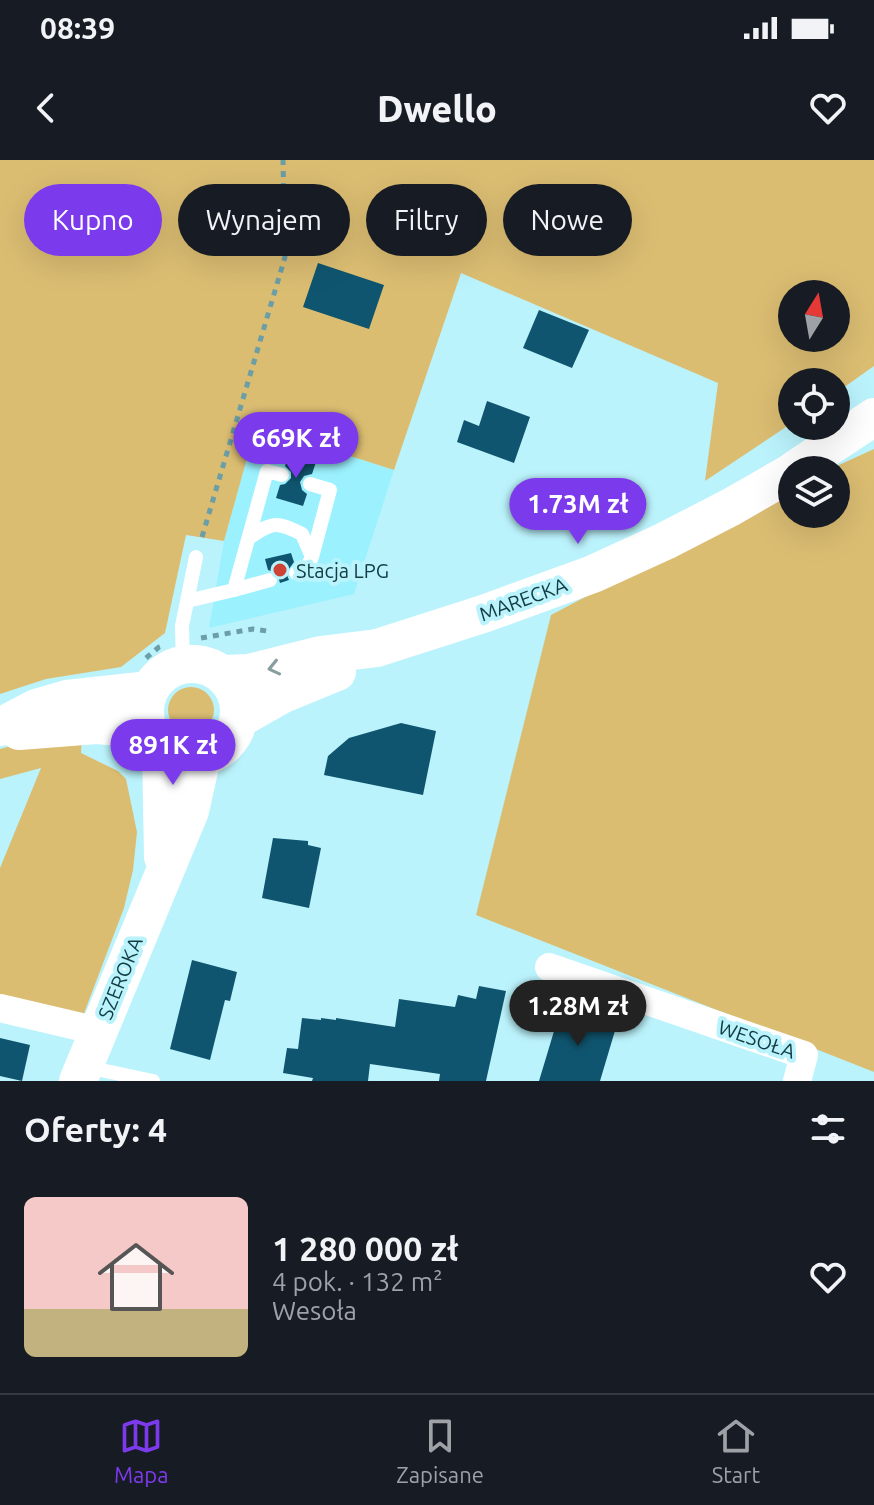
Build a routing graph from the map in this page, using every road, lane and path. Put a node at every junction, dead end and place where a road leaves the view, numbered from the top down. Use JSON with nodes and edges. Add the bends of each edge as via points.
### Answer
{"nodes":[{"id":1,"x":283,"y":160,"type":"edge"},
{"id":2,"x":874,"y":417,"type":"edge"},
{"id":3,"x":816,"y":456,"type":"edge"},
{"id":4,"x":282,"y":475,"type":"dead end"},
{"id":5,"x":778,"y":480,"type":"edge"},
{"id":6,"x":310,"y":484,"type":"dead end"},
{"id":7,"x":249,"y":538,"type":"junction"},
{"id":8,"x":196,"y":557,"type":"joint"},
{"id":9,"x":312,"y":557,"type":"junction"},
{"id":10,"x":296,"y":573,"type":"dead end"},
{"id":11,"x":270,"y":580,"type":"dead end"},
{"id":12,"x":234,"y":590,"type":"junction"},
{"id":13,"x":187,"y":601,"type":"junction"},
{"id":14,"x":267,"y":631,"type":"dead end"},
{"id":15,"x":377,"y":648,"type":"junction"},
{"id":16,"x":193,"y":651,"type":"junction"},
{"id":17,"x":223,"y":674,"type":"junction"},
{"id":18,"x":149,"y":690,"type":"junction"},
{"id":19,"x":239,"y":719,"type":"junction"},
{"id":20,"x":0,"y":730,"type":"edge"},
{"id":21,"x":154,"y":738,"type":"junction"},
{"id":22,"x":202,"y":757,"type":"junction"},
{"id":23,"x":163,"y":876,"type":"junction"},
{"id":24,"x":549,"y":967,"type":"dead end"},
{"id":25,"x":0,"y":1008,"type":"edge"},
{"id":26,"x":98,"y":1031,"type":"junction"},
{"id":27,"x":81,"y":1074,"type":"edge"},
{"id":28,"x":153,"y":1081,"type":"edge"},
{"id":29,"x":797,"y":1081,"type":"edge"}],
"edges":[{"from":1,"to":8,"type":"path","via":[[285,257]]},
{"from":2,"to":3,"type":"street","name":"MARECKA"},
{"from":4,"to":7,"type":"lane","via":[[267,471]]},
{"from":5,"to":15,"type":"street","name":"MARECKA","via":[[593,574]]},
{"from":6,"to":9,"type":"lane","via":[[330,490]]},
{"from":7,"to":9,"type":"lane","via":[[267,525],[286,526],[302,534]]},
{"from":7,"to":12,"type":"lane"},
{"from":8,"to":13,"type":"lane"},
{"from":9,"to":10,"type":"lane"},
{"from":11,"to":12,"type":"lane"},
{"from":12,"to":13,"type":"lane"},
{"from":13,"to":16,"type":"lane","via":[[182,626]]},
{"from":14,"to":16,"type":"path","via":[[253,629]]},
{"from":15,"to":17,"type":"street","name":"MARECKA","one_way":true},
{"from":15,"to":19,"type":"street","name":"MARECKA"},
{"from":16,"to":17,"type":"street","via":[[197,664]]},
{"from":16,"to":18,"type":"street"},
{"from":17,"to":19,"type":"street","via":[[237,695]]},
{"from":18,"to":20,"type":"street","via":[[67,699],[36,708]]},
{"from":18,"to":21,"type":"street","via":[[144,716]]},
{"from":19,"to":22,"type":"street","via":[[230,739]]},
{"from":20,"to":21,"type":"street","via":[[96,725]]},
{"from":21,"to":22,"type":"street","via":[[180,757]]},
{"from":21,"to":23,"type":"street","name":"SZEROKA"},
{"from":22,"to":23,"type":"street","name":"SZEROKA","via":[[190,811]]},
{"from":23,"to":26,"type":"street","name":"SZEROKA"},
{"from":24,"to":29,"type":"street","name":"WESOŁA","via":[[804,1055]]},
{"from":25,"to":26,"type":"street"},
{"from":26,"to":27,"type":"street","name":"SZEROKA"},
{"from":27,"to":28,"type":"lane"}]}
